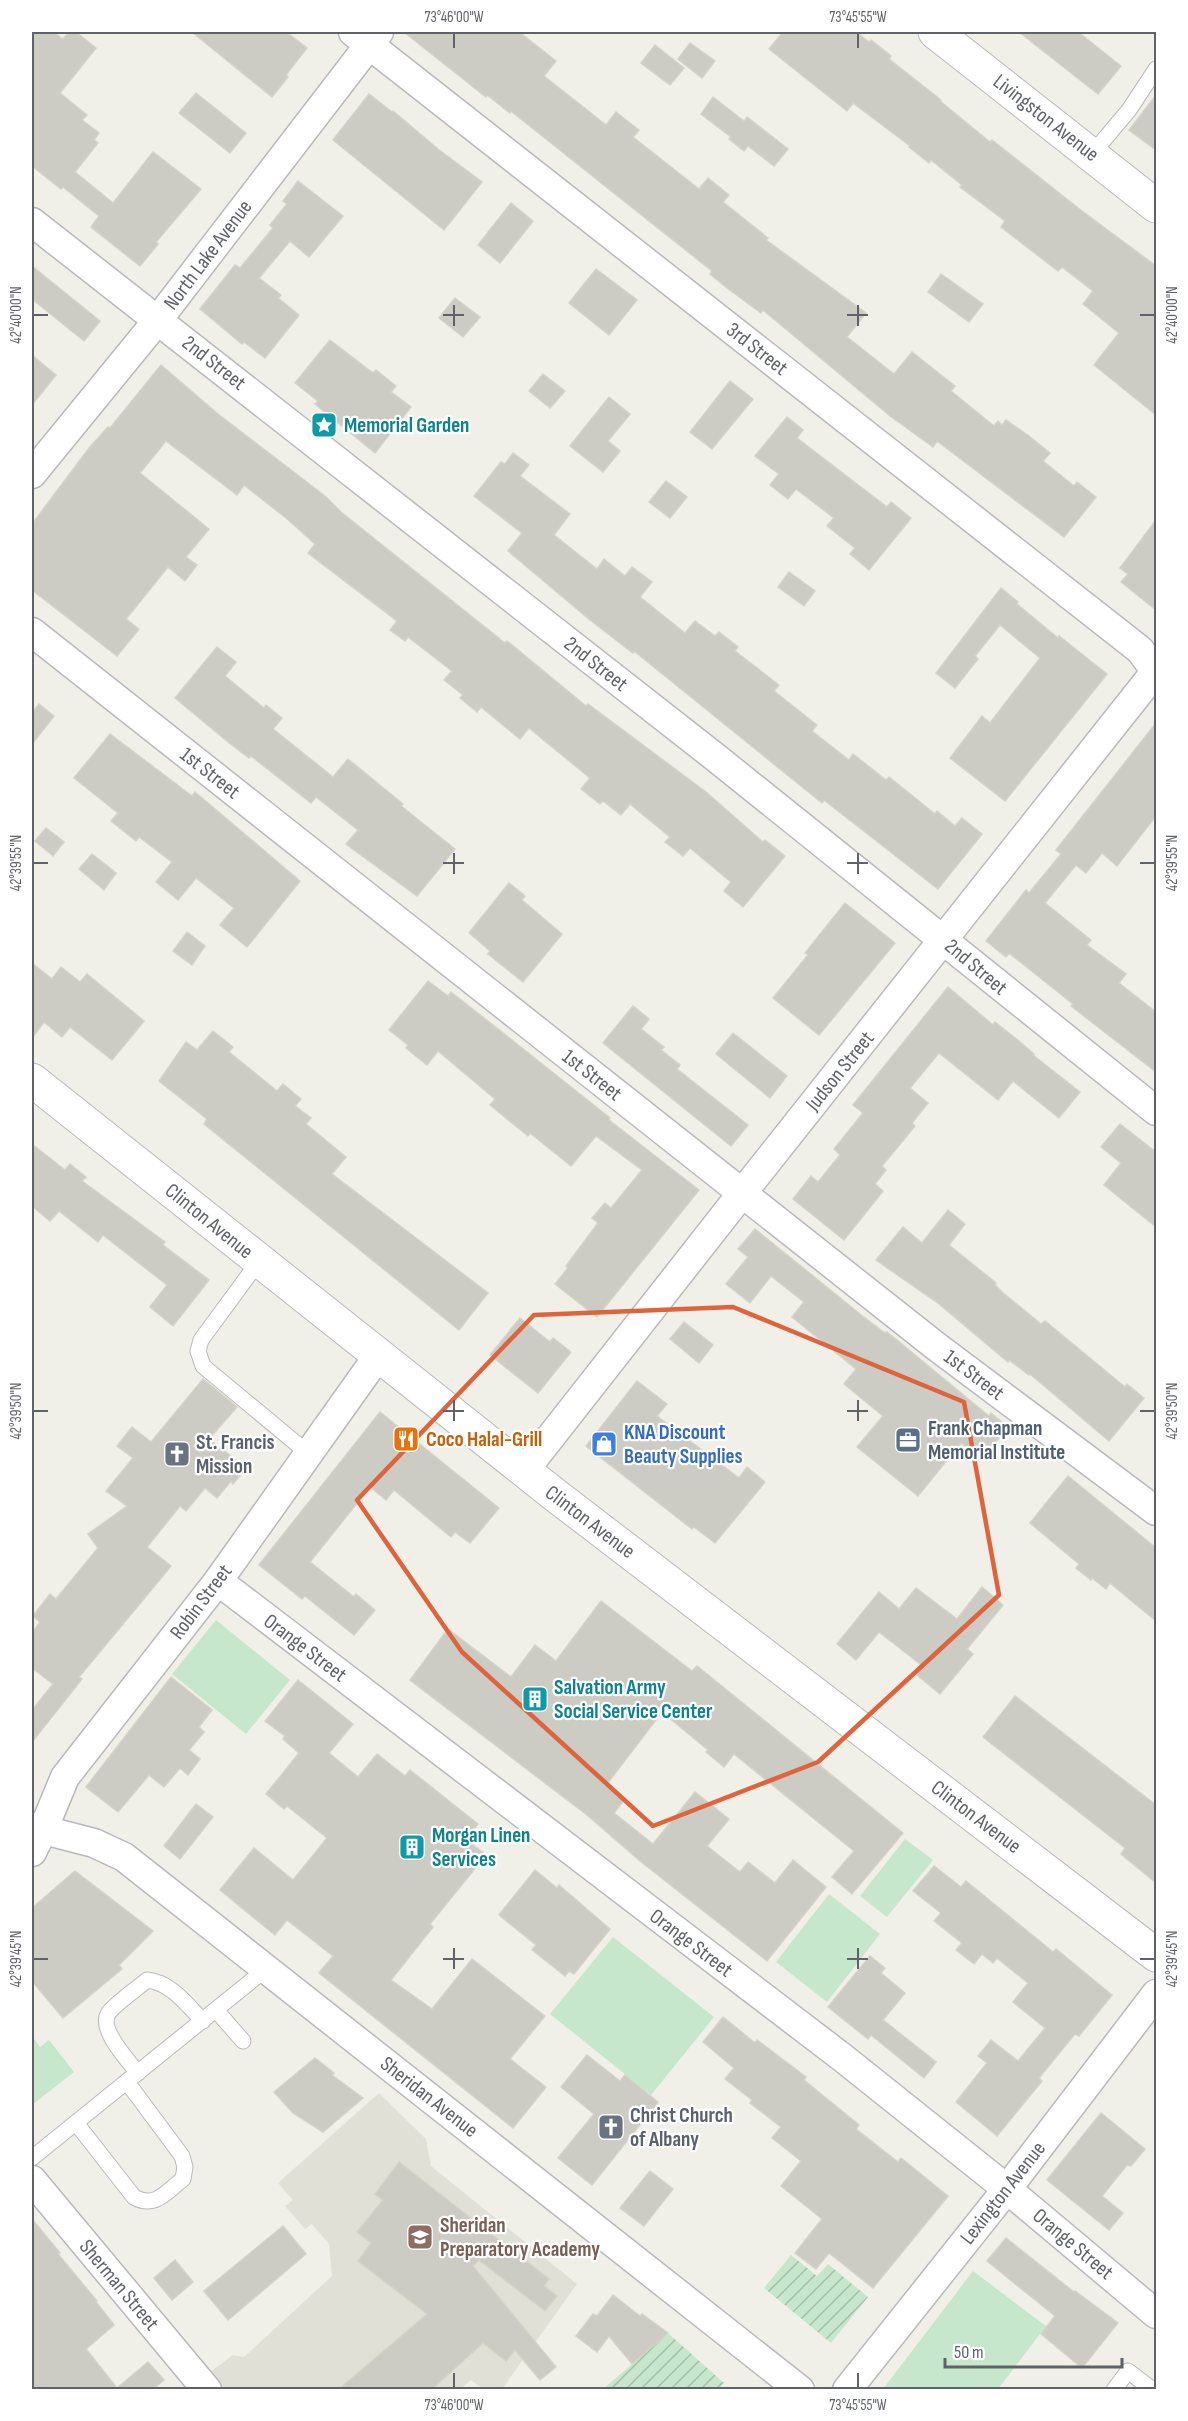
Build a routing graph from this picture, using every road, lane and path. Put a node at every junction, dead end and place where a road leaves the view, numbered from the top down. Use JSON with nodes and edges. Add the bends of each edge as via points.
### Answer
{"nodes":[{"id":1,"x":935,"y":32,"type":"edge"},
{"id":2,"x":367,"y":36,"type":"edge"},
{"id":3,"x":1156,"y":69,"type":"edge"},
{"id":4,"x":1092,"y":154,"type":"junction"},
{"id":5,"x":1156,"y":206,"type":"edge"},
{"id":6,"x":32,"y":222,"type":"edge"},
{"id":7,"x":158,"y":321,"type":"junction"},
{"id":8,"x":32,"y":474,"type":"edge"},
{"id":9,"x":32,"y":632,"type":"edge"},
{"id":10,"x":1156,"y":672,"type":"edge"},
{"id":11,"x":944,"y":940,"type":"junction"},
{"id":12,"x":32,"y":1080,"type":"edge"},
{"id":13,"x":1156,"y":1111,"type":"edge"},
{"id":14,"x":742,"y":1194,"type":"junction"},
{"id":15,"x":259,"y":1262,"type":"junction"},
{"id":16,"x":378,"y":1356,"type":"junction"},
{"id":17,"x":309,"y":1454,"type":"junction"},
{"id":18,"x":524,"y":1471,"type":"junction"},
{"id":19,"x":1156,"y":1511,"type":"edge"},
{"id":20,"x":218,"y":1581,"type":"junction"},
{"id":21,"x":35,"y":1837,"type":"edge"},
{"id":22,"x":1156,"y":1955,"type":"edge"},
{"id":23,"x":266,"y":1969,"type":"junction"},
{"id":24,"x":1156,"y":1994,"type":"edge"},
{"id":25,"x":216,"y":2010,"type":"junction"},
{"id":26,"x":202,"y":2021,"type":"junction"},
{"id":27,"x":243,"y":2041,"type":"dead end"},
{"id":28,"x":132,"y":2078,"type":"junction"},
{"id":29,"x":76,"y":2123,"type":"junction"},
{"id":30,"x":32,"y":2158,"type":"edge"},
{"id":31,"x":32,"y":2180,"type":"edge"},
{"id":32,"x":1007,"y":2189,"type":"junction"},
{"id":33,"x":1156,"y":2314,"type":"edge"},
{"id":34,"x":207,"y":2390,"type":"edge"},
{"id":35,"x":800,"y":2390,"type":"edge"},
{"id":36,"x":847,"y":2390,"type":"edge"},
{"id":37,"x":1114,"y":2390,"type":"edge"},
{"id":38,"x":1153,"y":2390,"type":"edge"}],
"edges":[{"from":1,"to":4,"type":"street","name":"Livingston Avenue"},
{"from":2,"to":7,"type":"street","name":"North Lake Avenue"},
{"from":2,"to":10,"type":"street","name":"3rd Street","via":[[1140,650]]},
{"from":3,"to":4,"type":"lane","via":[[1129,110]]},
{"from":4,"to":5,"type":"street","name":"Livingston Avenue"},
{"from":6,"to":7,"type":"street","name":"2nd Street"},
{"from":7,"to":8,"type":"street","name":"North Lake Avenue"},
{"from":7,"to":11,"type":"street","name":"2nd Street"},
{"from":9,"to":14,"type":"street","name":"1st Street"},
{"from":10,"to":11,"type":"street","name":"Judson Street"},
{"from":11,"to":13,"type":"street","name":"2nd Street"},
{"from":11,"to":14,"type":"street","name":"Judson Street"},
{"from":12,"to":15,"type":"street","name":"Clinton Avenue"},
{"from":14,"to":18,"type":"street","name":"Judson Street"},
{"from":14,"to":19,"type":"street","name":"1st Street"},
{"from":15,"to":16,"type":"street","name":"Clinton Avenue"},
{"from":15,"to":17,"type":"lane","via":[[201,1340],[198,1351],[203,1366]]},
{"from":16,"to":17,"type":"street","name":"Robin Street"},
{"from":16,"to":18,"type":"street","name":"Clinton Avenue"},
{"from":17,"to":20,"type":"street","name":"Robin Street"},
{"from":18,"to":22,"type":"street","name":"Clinton Avenue"},
{"from":20,"to":21,"type":"street","name":"Robin Street","via":[[65,1777]]},
{"from":20,"to":32,"type":"street","name":"Orange Street","via":[[843,2058]]},
{"from":21,"to":23,"type":"street","name":"Sheridan Avenue","via":[[94,1843],[124,1857]]},
{"from":23,"to":25,"type":"lane"},
{"from":23,"to":35,"type":"street","name":"Sheridan Avenue"},
{"from":24,"to":32,"type":"street","name":"Lexington Avenue"},
{"from":25,"to":26,"type":"lane"},
{"from":25,"to":27,"type":"lane"},
{"from":26,"to":28,"type":"lane"},
{"from":26,"to":28,"type":"lane","via":[[168,1986],[147,1980],[108,2013],[105,2023]]},
{"from":28,"to":29,"type":"lane"},
{"from":28,"to":29,"type":"lane","via":[[182,2156],[183,2179],[154,2202],[143,2202],[134,2197]]},
{"from":29,"to":30,"type":"lane"},
{"from":31,"to":34,"type":"street","name":"Sherman Street"},
{"from":32,"to":33,"type":"street","name":"Orange Street"},
{"from":32,"to":36,"type":"street","name":"Lexington Avenue"},
{"from":37,"to":38,"type":"lane","via":[[1128,2371]]}]}
